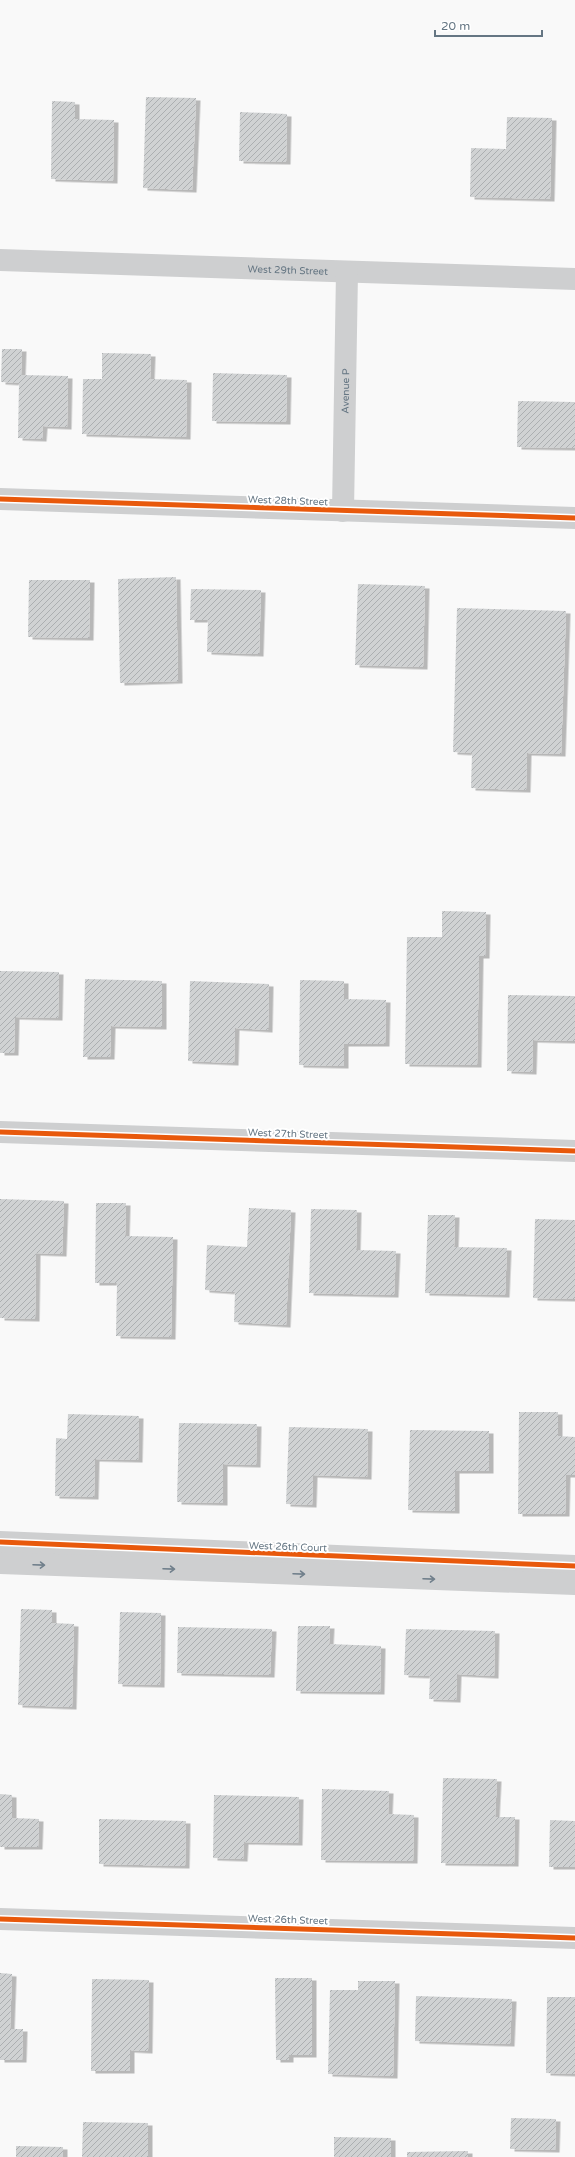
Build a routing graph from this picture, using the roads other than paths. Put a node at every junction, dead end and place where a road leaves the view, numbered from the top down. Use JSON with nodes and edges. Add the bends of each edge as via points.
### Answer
{"nodes":[{"id":1,"x":0,"y":260,"type":"edge"},
{"id":2,"x":347,"y":272,"type":"junction"},
{"id":3,"x":575,"y":279,"type":"edge"},
{"id":4,"x":0,"y":499,"type":"edge"},
{"id":5,"x":343,"y":510,"type":"junction"},
{"id":6,"x":575,"y":518,"type":"edge"},
{"id":7,"x":0,"y":1132,"type":"edge"},
{"id":8,"x":575,"y":1151,"type":"edge"},
{"id":9,"x":0,"y":1542,"type":"edge"},
{"id":10,"x":0,"y":1563,"type":"edge"},
{"id":11,"x":575,"y":1566,"type":"edge"},
{"id":12,"x":575,"y":1584,"type":"edge"},
{"id":13,"x":0,"y":1919,"type":"edge"},
{"id":14,"x":575,"y":1938,"type":"edge"}],
"edges":[{"from":1,"to":2,"type":"street","name":"West 29th Street"},
{"from":2,"to":3,"type":"street","name":"West 29th Street"},
{"from":2,"to":5,"type":"street","name":"Avenue P"},
{"from":4,"to":5,"type":"street","name":"West 28th Street"},
{"from":5,"to":6,"type":"street","name":"West 28th Street"},
{"from":7,"to":8,"type":"street","name":"West 27th Street"},
{"from":9,"to":11,"type":"street","name":"West 26th Court"},
{"from":10,"to":12,"type":"street","one_way":true},
{"from":13,"to":14,"type":"street","name":"West 26th Street"}]}
